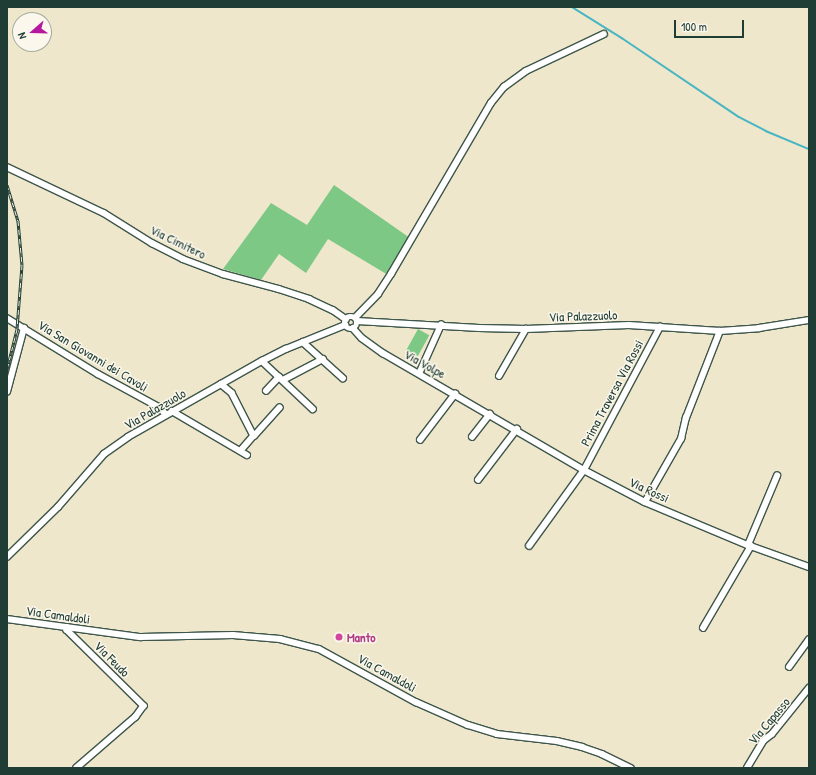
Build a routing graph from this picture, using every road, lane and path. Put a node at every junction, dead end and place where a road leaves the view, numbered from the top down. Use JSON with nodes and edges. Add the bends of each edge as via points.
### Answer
{"nodes":[{"id":1,"x":604,"y":34,"type":"dead end"},
{"id":2,"x":7,"y":167,"type":"edge"},
{"id":3,"x":7,"y":318,"type":"edge"},
{"id":4,"x":356,"y":320,"type":"junction"},
{"id":5,"x":809,"y":320,"type":"edge"},
{"id":6,"x":346,"y":322,"type":"junction"},
{"id":7,"x":441,"y":325,"type":"junction"},
{"id":8,"x":660,"y":327,"type":"junction"},
{"id":9,"x":24,"y":328,"type":"junction"},
{"id":10,"x":353,"y":328,"type":"junction"},
{"id":11,"x":526,"y":329,"type":"junction"},
{"id":12,"x":720,"y":331,"type":"junction"},
{"id":13,"x":303,"y":342,"type":"junction"},
{"id":14,"x":323,"y":359,"type":"junction"},
{"id":15,"x":262,"y":361,"type":"junction"},
{"id":16,"x":419,"y":374,"type":"junction"},
{"id":17,"x":499,"y":376,"type":"dead end"},
{"id":18,"x":281,"y":378,"type":"junction"},
{"id":19,"x":343,"y":378,"type":"dead end"},
{"id":20,"x":221,"y":384,"type":"junction"},
{"id":21,"x":266,"y":391,"type":"dead end"},
{"id":22,"x":7,"y":392,"type":"edge"},
{"id":23,"x":455,"y":394,"type":"junction"},
{"id":24,"x":279,"y":408,"type":"dead end"},
{"id":25,"x":313,"y":409,"type":"dead end"},
{"id":26,"x":172,"y":411,"type":"junction"},
{"id":27,"x":166,"y":414,"type":"junction"},
{"id":28,"x":490,"y":414,"type":"junction"},
{"id":29,"x":517,"y":429,"type":"junction"},
{"id":30,"x":254,"y":436,"type":"junction"},
{"id":31,"x":472,"y":437,"type":"dead end"},
{"id":32,"x":420,"y":440,"type":"dead end"},
{"id":33,"x":241,"y":451,"type":"junction"},
{"id":34,"x":247,"y":455,"type":"dead end"},
{"id":35,"x":584,"y":470,"type":"junction"},
{"id":36,"x":778,"y":476,"type":"dead end"},
{"id":37,"x":478,"y":480,"type":"dead end"},
{"id":38,"x":645,"y":502,"type":"junction"},
{"id":39,"x":529,"y":546,"type":"dead end"},
{"id":40,"x":750,"y":546,"type":"junction"},
{"id":41,"x":7,"y":557,"type":"edge"},
{"id":42,"x":809,"y":567,"type":"edge"},
{"id":43,"x":7,"y":619,"type":"edge"},
{"id":44,"x":67,"y":627,"type":"junction"},
{"id":45,"x":703,"y":628,"type":"dead end"},
{"id":46,"x":809,"y":639,"type":"edge"},
{"id":47,"x":789,"y":667,"type":"dead end"},
{"id":48,"x":809,"y":688,"type":"edge"},
{"id":49,"x":77,"y":768,"type":"edge"},
{"id":50,"x":631,"y":768,"type":"edge"},
{"id":51,"x":747,"y":768,"type":"edge"}],
"edges":[{"from":1,"to":4,"type":"street","via":[[526,71],[504,87],[391,274]]},
{"from":2,"to":6,"type":"street","name":"Via Cimitero","via":[[104,212],[152,244],[183,259],[217,272],[309,299],[333,310]]},
{"from":3,"to":9,"type":"street","name":"Via San Giovanni dei Cavoli"},
{"from":4,"to":6,"type":"street","via":[[351,317]]},
{"from":4,"to":7,"type":"street","name":"Via Palazzuolo"},
{"from":4,"to":10,"type":"street","via":[[356,326]]},
{"from":5,"to":12,"type":"street","name":"Via Palazzuolo"},
{"from":6,"to":10,"type":"street"},
{"from":6,"to":13,"type":"street","name":"Via Palazzuolo"},
{"from":7,"to":11,"type":"street","name":"Via Palazzuolo"},
{"from":7,"to":16,"type":"street"},
{"from":8,"to":11,"type":"street","name":"Via Palazzuolo","via":[[629,325]]},
{"from":8,"to":12,"type":"street","name":"Via Palazzuolo"},
{"from":8,"to":35,"type":"street","name":"Prima Traversa Via Rossi"},
{"from":9,"to":22,"type":"street"},
{"from":9,"to":27,"type":"street","name":"Via San Giovanni dei Cavoli","via":[[98,374],[159,407]]},
{"from":10,"to":16,"type":"street","name":"Via Volpe","via":[[383,353]]},
{"from":11,"to":17,"type":"street"},
{"from":12,"to":38,"type":"street","via":[[680,439]]},
{"from":13,"to":14,"type":"street"},
{"from":13,"to":15,"type":"street","name":"Via Palazzuolo"},
{"from":14,"to":18,"type":"street"},
{"from":14,"to":19,"type":"street"},
{"from":15,"to":18,"type":"street"},
{"from":15,"to":20,"type":"street","name":"Via Palazzuolo"},
{"from":16,"to":23,"type":"street","name":"Via Volpe"},
{"from":18,"to":21,"type":"street"},
{"from":18,"to":25,"type":"street"},
{"from":20,"to":26,"type":"street","name":"Via Palazzuolo"},
{"from":20,"to":30,"type":"street","via":[[232,393]]},
{"from":23,"to":28,"type":"street","name":"Via Volpe"},
{"from":23,"to":32,"type":"street"},
{"from":24,"to":30,"type":"street"},
{"from":26,"to":27,"type":"street","name":"Via Palazzuolo"},
{"from":26,"to":33,"type":"street"},
{"from":27,"to":41,"type":"street","name":"Via Palazzuolo","via":[[128,436],[104,454],[58,507]]},
{"from":28,"to":29,"type":"street","name":"Via Rossi"},
{"from":28,"to":31,"type":"street"},
{"from":29,"to":35,"type":"street","name":"Via Rossi"},
{"from":29,"to":37,"type":"street"},
{"from":30,"to":33,"type":"street"},
{"from":33,"to":34,"type":"street"},
{"from":35,"to":38,"type":"street","name":"Via Rossi"},
{"from":35,"to":39,"type":"street","name":"Prima Traversa Via Rossi"},
{"from":36,"to":40,"type":"street"},
{"from":38,"to":40,"type":"street","name":"Via Rossi"},
{"from":40,"to":42,"type":"street","name":"Via Rossi"},
{"from":40,"to":45,"type":"street"},
{"from":43,"to":44,"type":"street","name":"Via Camaldoli"},
{"from":44,"to":49,"type":"street","name":"Via Feudo","via":[[67,630],[144,706],[136,717]]},
{"from":44,"to":50,"type":"street","name":"Via Camaldoli","via":[[141,638],[233,635],[263,636],[293,642],[319,649],[416,702],[468,725],[497,734],[557,741],[582,747]]},
{"from":46,"to":47,"type":"street"},
{"from":48,"to":51,"type":"street","name":"Via Capasso","via":[[763,741]]}]}
